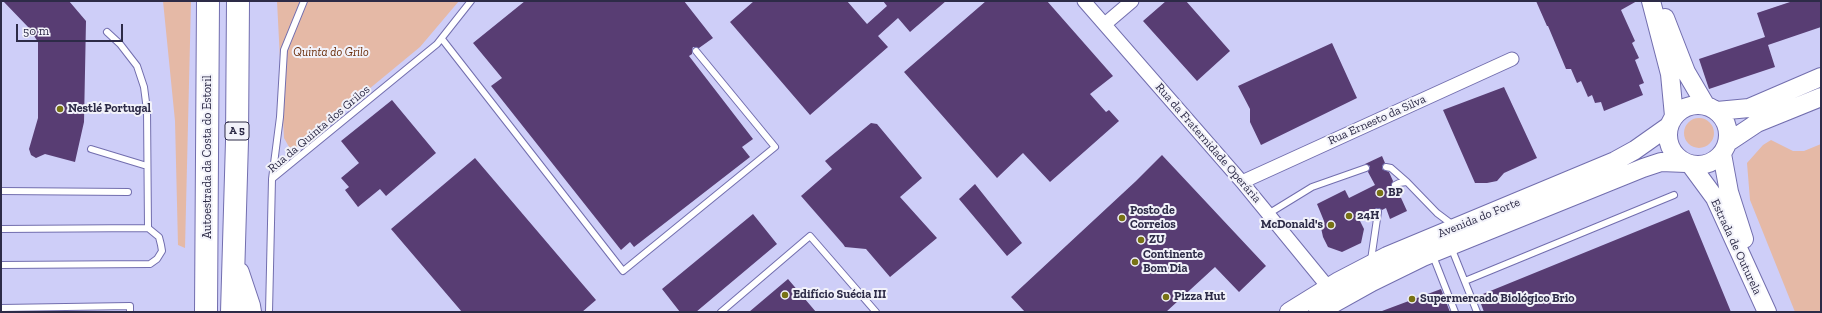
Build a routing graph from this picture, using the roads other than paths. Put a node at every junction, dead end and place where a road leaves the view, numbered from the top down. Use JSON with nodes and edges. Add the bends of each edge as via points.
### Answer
{"nodes":[{"id":1,"x":208,"y":1,"type":"edge"},
{"id":2,"x":238,"y":1,"type":"edge"},
{"id":3,"x":304,"y":1,"type":"edge"},
{"id":4,"x":471,"y":1,"type":"edge"},
{"id":5,"x":1084,"y":1,"type":"edge"},
{"id":6,"x":1132,"y":1,"type":"edge"},
{"id":7,"x":1651,"y":1,"type":"edge"},
{"id":8,"x":1659,"y":1,"type":"edge"},
{"id":9,"x":1106,"y":24,"type":"junction"},
{"id":10,"x":107,"y":32,"type":"dead end"},
{"id":11,"x":442,"y":39,"type":"junction"},
{"id":12,"x":696,"y":51,"type":"dead end"},
{"id":13,"x":1512,"y":59,"type":"dead end"},
{"id":14,"x":1821,"y":77,"type":"edge"},
{"id":15,"x":1821,"y":97,"type":"edge"},
{"id":16,"x":1711,"y":108,"type":"junction"},
{"id":17,"x":1672,"y":121,"type":"junction"},
{"id":18,"x":91,"y":149,"type":"dead end"},
{"id":19,"x":1724,"y":149,"type":"junction"},
{"id":20,"x":1688,"y":163,"type":"junction"},
{"id":21,"x":147,"y":166,"type":"junction"},
{"id":22,"x":1386,"y":167,"type":"dead end"},
{"id":23,"x":1366,"y":168,"type":"dead end"},
{"id":24,"x":272,"y":179,"type":"junction"},
{"id":25,"x":1242,"y":182,"type":"junction"},
{"id":26,"x":1407,"y":182,"type":"junction"},
{"id":27,"x":1395,"y":185,"type":"dead end"},
{"id":28,"x":1,"y":191,"type":"edge"},
{"id":29,"x":128,"y":192,"type":"dead end"},
{"id":30,"x":1674,"y":195,"type":"dead end"},
{"id":31,"x":1378,"y":212,"type":"dead end"},
{"id":32,"x":1268,"y":214,"type":"junction"},
{"id":33,"x":1458,"y":226,"type":"junction"},
{"id":34,"x":148,"y":228,"type":"junction"},
{"id":35,"x":1,"y":229,"type":"edge"},
{"id":36,"x":1450,"y":246,"type":"junction"},
{"id":37,"x":1432,"y":254,"type":"junction"},
{"id":38,"x":233,"y":260,"type":"junction"},
{"id":39,"x":1,"y":265,"type":"edge"},
{"id":40,"x":1370,"y":265,"type":"junction"},
{"id":41,"x":1465,"y":282,"type":"junction"},
{"id":42,"x":1328,"y":287,"type":"junction"},
{"id":43,"x":1,"y":308,"type":"edge"},
{"id":44,"x":130,"y":312,"type":"edge"},
{"id":45,"x":206,"y":312,"type":"edge"},
{"id":46,"x":232,"y":312,"type":"edge"},
{"id":47,"x":250,"y":312,"type":"edge"},
{"id":48,"x":269,"y":312,"type":"edge"},
{"id":49,"x":721,"y":312,"type":"edge"},
{"id":50,"x":876,"y":312,"type":"edge"},
{"id":51,"x":1289,"y":312,"type":"edge"},
{"id":52,"x":1318,"y":312,"type":"edge"},
{"id":53,"x":1455,"y":312,"type":"edge"},
{"id":54,"x":1477,"y":312,"type":"edge"},
{"id":55,"x":1767,"y":312,"type":"edge"}],
"edges":[{"from":1,"to":45,"type":"highway","name":"Autoestrada da Costa do Estoril","number":"A 5"},
{"from":2,"to":38,"type":"highway","number":"A 5"},
{"from":3,"to":24,"type":"lane","via":[[284,50],[280,117]]},
{"from":4,"to":11,"type":"lane","name":"Rua da Quinta dos Grilos"},
{"from":5,"to":9,"type":"street","name":"Rua da Fraternidade Operária"},
{"from":6,"to":9,"type":"street"},
{"from":7,"to":17,"type":"street","via":[[1670,74]]},
{"from":8,"to":16,"type":"street","via":[[1686,72]]},
{"from":9,"to":25,"type":"street","name":"Rua da Fraternidade Operária"},
{"from":10,"to":21,"type":"lane","via":[[129,55],[141,75],[146,104]]},
{"from":11,"to":12,"type":"lane","via":[[623,270],[775,147]]},
{"from":11,"to":24,"type":"lane","name":"Rua da Quinta dos Grilos"},
{"from":13,"to":25,"type":"street","name":"Rua Ernesto da Silva"},
{"from":14,"to":16,"type":"street","via":[[1749,108]]},
{"from":15,"to":19,"type":"street","via":[[1756,123]]},
{"from":16,"to":17,"type":"street","via":[[1698,104],[1689,106]]},
{"from":16,"to":19,"type":"street","via":[[1723,118],[1727,126],[1728,134]]},
{"from":17,"to":20,"type":"street","via":[[1668,135],[1673,152]]},
{"from":17,"to":33,"type":"street","name":"Avenida do Forte","via":[[1635,150],[1615,161]]},
{"from":18,"to":21,"type":"lane"},
{"from":19,"to":20,"type":"street","via":[[1715,160],[1707,164]]},
{"from":19,"to":55,"type":"street","name":"Estrada de Outurela","via":[[1729,192]]},
{"from":20,"to":36,"type":"street","name":"Avenida do Forte","via":[[1651,164]]},
{"from":20,"to":55,"type":"street","name":"Estrada de Outurela","via":[[1715,198]]},
{"from":21,"to":34,"type":"lane"},
{"from":22,"to":26,"type":"lane","via":[[1391,168]]},
{"from":23,"to":32,"type":"lane","via":[[1312,186]]},
{"from":24,"to":48,"type":"lane","name":"Rua da Quinta dos Grilos"},
{"from":25,"to":32,"type":"street","name":"Rua da Fraternidade Operária"},
{"from":26,"to":27,"type":"lane"},
{"from":26,"to":33,"type":"lane","via":[[1446,221]]},
{"from":28,"to":29,"type":"lane"},
{"from":30,"to":41,"type":"lane"},
{"from":31,"to":40,"type":"lane"},
{"from":32,"to":42,"type":"street","name":"Rua da Fraternidade Operária"},
{"from":33,"to":40,"type":"street","name":"Avenida do Forte"},
{"from":34,"to":35,"type":"lane"},
{"from":34,"to":39,"type":"lane","via":[[155,233],[162,251],[157,260],[150,264]]},
{"from":36,"to":37,"type":"street","name":"Avenida do Forte"},
{"from":36,"to":41,"type":"lane"},
{"from":37,"to":52,"type":"street","name":"Avenida do Forte","via":[[1372,282]]},
{"from":37,"to":53,"type":"lane"},
{"from":38,"to":46,"type":"highway","number":"A 5"},
{"from":38,"to":47,"type":"highway"},
{"from":40,"to":42,"type":"street","name":"Avenida do Forte"},
{"from":41,"to":54,"type":"lane"},
{"from":42,"to":51,"type":"street","name":"Avenida do Forte"},
{"from":43,"to":44,"type":"lane","via":[[130,306]]},
{"from":49,"to":50,"type":"lane","via":[[810,236]]}]}
